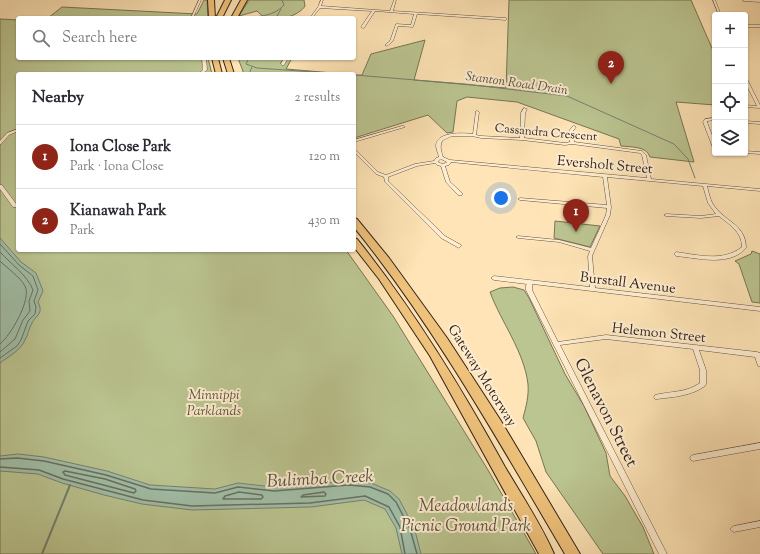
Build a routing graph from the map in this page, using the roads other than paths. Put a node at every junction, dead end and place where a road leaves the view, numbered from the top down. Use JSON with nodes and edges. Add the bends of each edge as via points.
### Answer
{"nodes":[{"id":1,"x":200,"y":0,"type":"edge"},
{"id":2,"x":211,"y":0,"type":"edge"},
{"id":3,"x":228,"y":0,"type":"edge"},
{"id":4,"x":244,"y":0,"type":"edge"},
{"id":5,"x":322,"y":0,"type":"edge"},
{"id":6,"x":395,"y":0,"type":"edge"},
{"id":7,"x":714,"y":0,"type":"edge"},
{"id":8,"x":744,"y":0,"type":"edge"},
{"id":9,"x":760,"y":1,"type":"edge"},
{"id":10,"x":234,"y":2,"type":"dead end"},
{"id":11,"x":319,"y":7,"type":"junction"},
{"id":12,"x":374,"y":10,"type":"junction"},
{"id":13,"x":390,"y":12,"type":"junction"},
{"id":14,"x":719,"y":12,"type":"edge"},
{"id":15,"x":416,"y":13,"type":"junction"},
{"id":16,"x":193,"y":16,"type":"edge"},
{"id":17,"x":212,"y":16,"type":"edge"},
{"id":18,"x":220,"y":16,"type":"edge"},
{"id":19,"x":229,"y":16,"type":"edge"},
{"id":20,"x":235,"y":16,"type":"edge"},
{"id":21,"x":312,"y":16,"type":"edge"},
{"id":22,"x":506,"y":19,"type":"dead end"},
{"id":23,"x":748,"y":26,"type":"edge"},
{"id":24,"x":760,"y":26,"type":"edge"},
{"id":25,"x":363,"y":27,"type":"dead end"},
{"id":26,"x":387,"y":45,"type":"dead end"},
{"id":27,"x":204,"y":60,"type":"edge"},
{"id":28,"x":216,"y":60,"type":"edge"},
{"id":29,"x":227,"y":60,"type":"edge"},
{"id":30,"x":233,"y":60,"type":"edge"},
{"id":31,"x":285,"y":60,"type":"edge"},
{"id":32,"x":283,"y":64,"type":"dead end"},
{"id":33,"x":202,"y":72,"type":"edge"},
{"id":34,"x":218,"y":72,"type":"edge"},
{"id":35,"x":230,"y":72,"type":"edge"},
{"id":36,"x":236,"y":72,"type":"edge"},
{"id":37,"x":748,"y":84,"type":"edge"},
{"id":38,"x":748,"y":106,"type":"edge"},
{"id":39,"x":759,"y":107,"type":"edge"},
{"id":40,"x":525,"y":110,"type":"dead end"},
{"id":41,"x":477,"y":112,"type":"dead end"},
{"id":42,"x":712,"y":120,"type":"edge"},
{"id":43,"x":748,"y":122,"type":"edge"},
{"id":44,"x":760,"y":123,"type":"edge"},
{"id":45,"x":403,"y":127,"type":"dead end"},
{"id":46,"x":574,"y":127,"type":"dead end"},
{"id":47,"x":16,"y":131,"type":"edge"},
{"id":48,"x":475,"y":134,"type":"junction"},
{"id":49,"x":522,"y":139,"type":"junction"},
{"id":50,"x":356,"y":140,"type":"edge"},
{"id":51,"x":712,"y":140,"type":"edge"},
{"id":52,"x":0,"y":143,"type":"edge"},
{"id":53,"x":572,"y":143,"type":"junction"},
{"id":54,"x":356,"y":152,"type":"edge"},
{"id":55,"x":748,"y":152,"type":"edge"},
{"id":56,"x":760,"y":153,"type":"edge"},
{"id":57,"x":441,"y":158,"type":"junction"},
{"id":58,"x":449,"y":161,"type":"junction"},
{"id":59,"x":436,"y":162,"type":"junction"},
{"id":60,"x":443,"y":166,"type":"junction"},
{"id":61,"x":605,"y":175,"type":"junction"},
{"id":62,"x":386,"y":176,"type":"junction"},
{"id":63,"x":649,"y":179,"type":"junction"},
{"id":64,"x":705,"y":185,"type":"junction"},
{"id":65,"x":0,"y":186,"type":"edge"},
{"id":66,"x":760,"y":190,"type":"edge"},
{"id":67,"x":460,"y":194,"type":"dead end"},
{"id":68,"x":520,"y":199,"type":"dead end"},
{"id":69,"x":15,"y":206,"type":"dead end"},
{"id":70,"x":609,"y":207,"type":"junction"},
{"id":71,"x":666,"y":215,"type":"dead end"},
{"id":72,"x":719,"y":215,"type":"junction"},
{"id":73,"x":356,"y":223,"type":"edge"},
{"id":74,"x":518,"y":237,"type":"dead end"},
{"id":75,"x":356,"y":244,"type":"edge"},
{"id":76,"x":459,"y":246,"type":"dead end"},
{"id":77,"x":593,"y":250,"type":"junction"},
{"id":78,"x":676,"y":254,"type":"dead end"},
{"id":79,"x":494,"y":278,"type":"dead end"},
{"id":80,"x":531,"y":283,"type":"junction"},
{"id":81,"x":593,"y":290,"type":"junction"},
{"id":82,"x":760,"y":309,"type":"edge"},
{"id":83,"x":556,"y":344,"type":"junction"},
{"id":84,"x":695,"y":347,"type":"junction"},
{"id":85,"x":758,"y":355,"type":"edge"},
{"id":86,"x":760,"y":364,"type":"edge"},
{"id":87,"x":657,"y":397,"type":"dead end"},
{"id":88,"x":760,"y":446,"type":"edge"},
{"id":89,"x":694,"y":458,"type":"dead end"},
{"id":90,"x":760,"y":524,"type":"edge"},
{"id":91,"x":734,"y":528,"type":"dead end"},
{"id":92,"x":547,"y":554,"type":"edge"},
{"id":93,"x":573,"y":554,"type":"edge"},
{"id":94,"x":663,"y":554,"type":"edge"}],
"edges":[{"from":1,"to":16,"type":"street"},
{"from":2,"to":17,"type":"highway"},
{"from":3,"to":18,"type":"highway"},
{"from":4,"to":20,"type":"highway"},
{"from":5,"to":11,"type":"street"},
{"from":6,"to":13,"type":"street"},
{"from":7,"to":14,"type":"street"},
{"from":8,"to":9,"type":"street"},
{"from":10,"to":19,"type":"highway"},
{"from":11,"to":12,"type":"street"},
{"from":11,"to":21,"type":"street"},
{"from":12,"to":13,"type":"street"},
{"from":12,"to":25,"type":"street"},
{"from":13,"to":15,"type":"street"},
{"from":15,"to":22,"type":"street"},
{"from":15,"to":26,"type":"street","via":[[412,26],[397,25]]},
{"from":23,"to":24,"type":"street"},
{"from":27,"to":33,"type":"street","via":[[205,70]]},
{"from":28,"to":34,"type":"highway"},
{"from":29,"to":35,"type":"highway"},
{"from":30,"to":36,"type":"highway"},
{"from":31,"to":32,"type":"street"},
{"from":37,"to":39,"type":"street"},
{"from":38,"to":39,"type":"street"},
{"from":40,"to":49,"type":"street"},
{"from":41,"to":48,"type":"street"},
{"from":42,"to":51,"type":"street","via":[[705,122]]},
{"from":43,"to":44,"type":"street"},
{"from":45,"to":50,"type":"street"},
{"from":46,"to":53,"type":"street","via":[[571,131]]},
{"from":47,"to":52,"type":"street","via":[[8,134]]},
{"from":48,"to":49,"type":"street","name":"Cassandra Crescent","via":[[481,137]]},
{"from":48,"to":57,"type":"street","name":"Cassandra Crescent","via":[[443,137],[438,143]]},
{"from":49,"to":53,"type":"street","name":"Cassandra Crescent"},
{"from":53,"to":63,"type":"street","name":"Cassandra Crescent","via":[[641,152],[644,155]]},
{"from":54,"to":62,"type":"street","via":[[377,173]]},
{"from":55,"to":56,"type":"street"},
{"from":57,"to":58,"type":"street","name":"Eversholt Street"},
{"from":57,"to":59,"type":"street"},
{"from":58,"to":60,"type":"street"},
{"from":58,"to":61,"type":"street","name":"Eversholt Street"},
{"from":59,"to":60,"type":"street"},
{"from":59,"to":62,"type":"street","via":[[416,165]]},
{"from":60,"to":67,"type":"street","via":[[448,182]]},
{"from":61,"to":63,"type":"street","name":"Eversholt Street"},
{"from":61,"to":70,"type":"street"},
{"from":62,"to":76,"type":"street","via":[[386,181],[443,238]]},
{"from":63,"to":64,"type":"street","name":"Eversholt Street"},
{"from":64,"to":66,"type":"street","name":"Eversholt Street"},
{"from":64,"to":72,"type":"street","via":[[710,203]]},
{"from":65,"to":69,"type":"street"},
{"from":68,"to":70,"type":"street"},
{"from":70,"to":77,"type":"street"},
{"from":71,"to":72,"type":"street"},
{"from":72,"to":78,"type":"street","via":[[743,238],[744,248],[740,252],[719,258]]},
{"from":73,"to":93,"type":"highway","name":"Gateway Motorway","via":[[396,272],[438,330]]},
{"from":74,"to":77,"type":"street","via":[[559,241]]},
{"from":75,"to":92,"type":"highway","via":[[409,315],[434,354]]},
{"from":77,"to":81,"type":"street","via":[[590,262]]},
{"from":79,"to":80,"type":"street","name":"Burstall Avenue"},
{"from":80,"to":81,"type":"street","name":"Burstall Avenue"},
{"from":80,"to":83,"type":"street","name":"Glenavon Street","via":[[529,290]]},
{"from":81,"to":82,"type":"street","name":"Burstall Avenue"},
{"from":83,"to":84,"type":"street","name":"Helemon Street","via":[[606,338]]},
{"from":83,"to":94,"type":"street","name":"Glenavon Street"},
{"from":84,"to":85,"type":"street","name":"Helemon Street"},
{"from":84,"to":87,"type":"street","via":[[703,370],[703,384],[688,392]]},
{"from":85,"to":86,"type":"street"},
{"from":88,"to":89,"type":"street"},
{"from":90,"to":91,"type":"street"}]}
